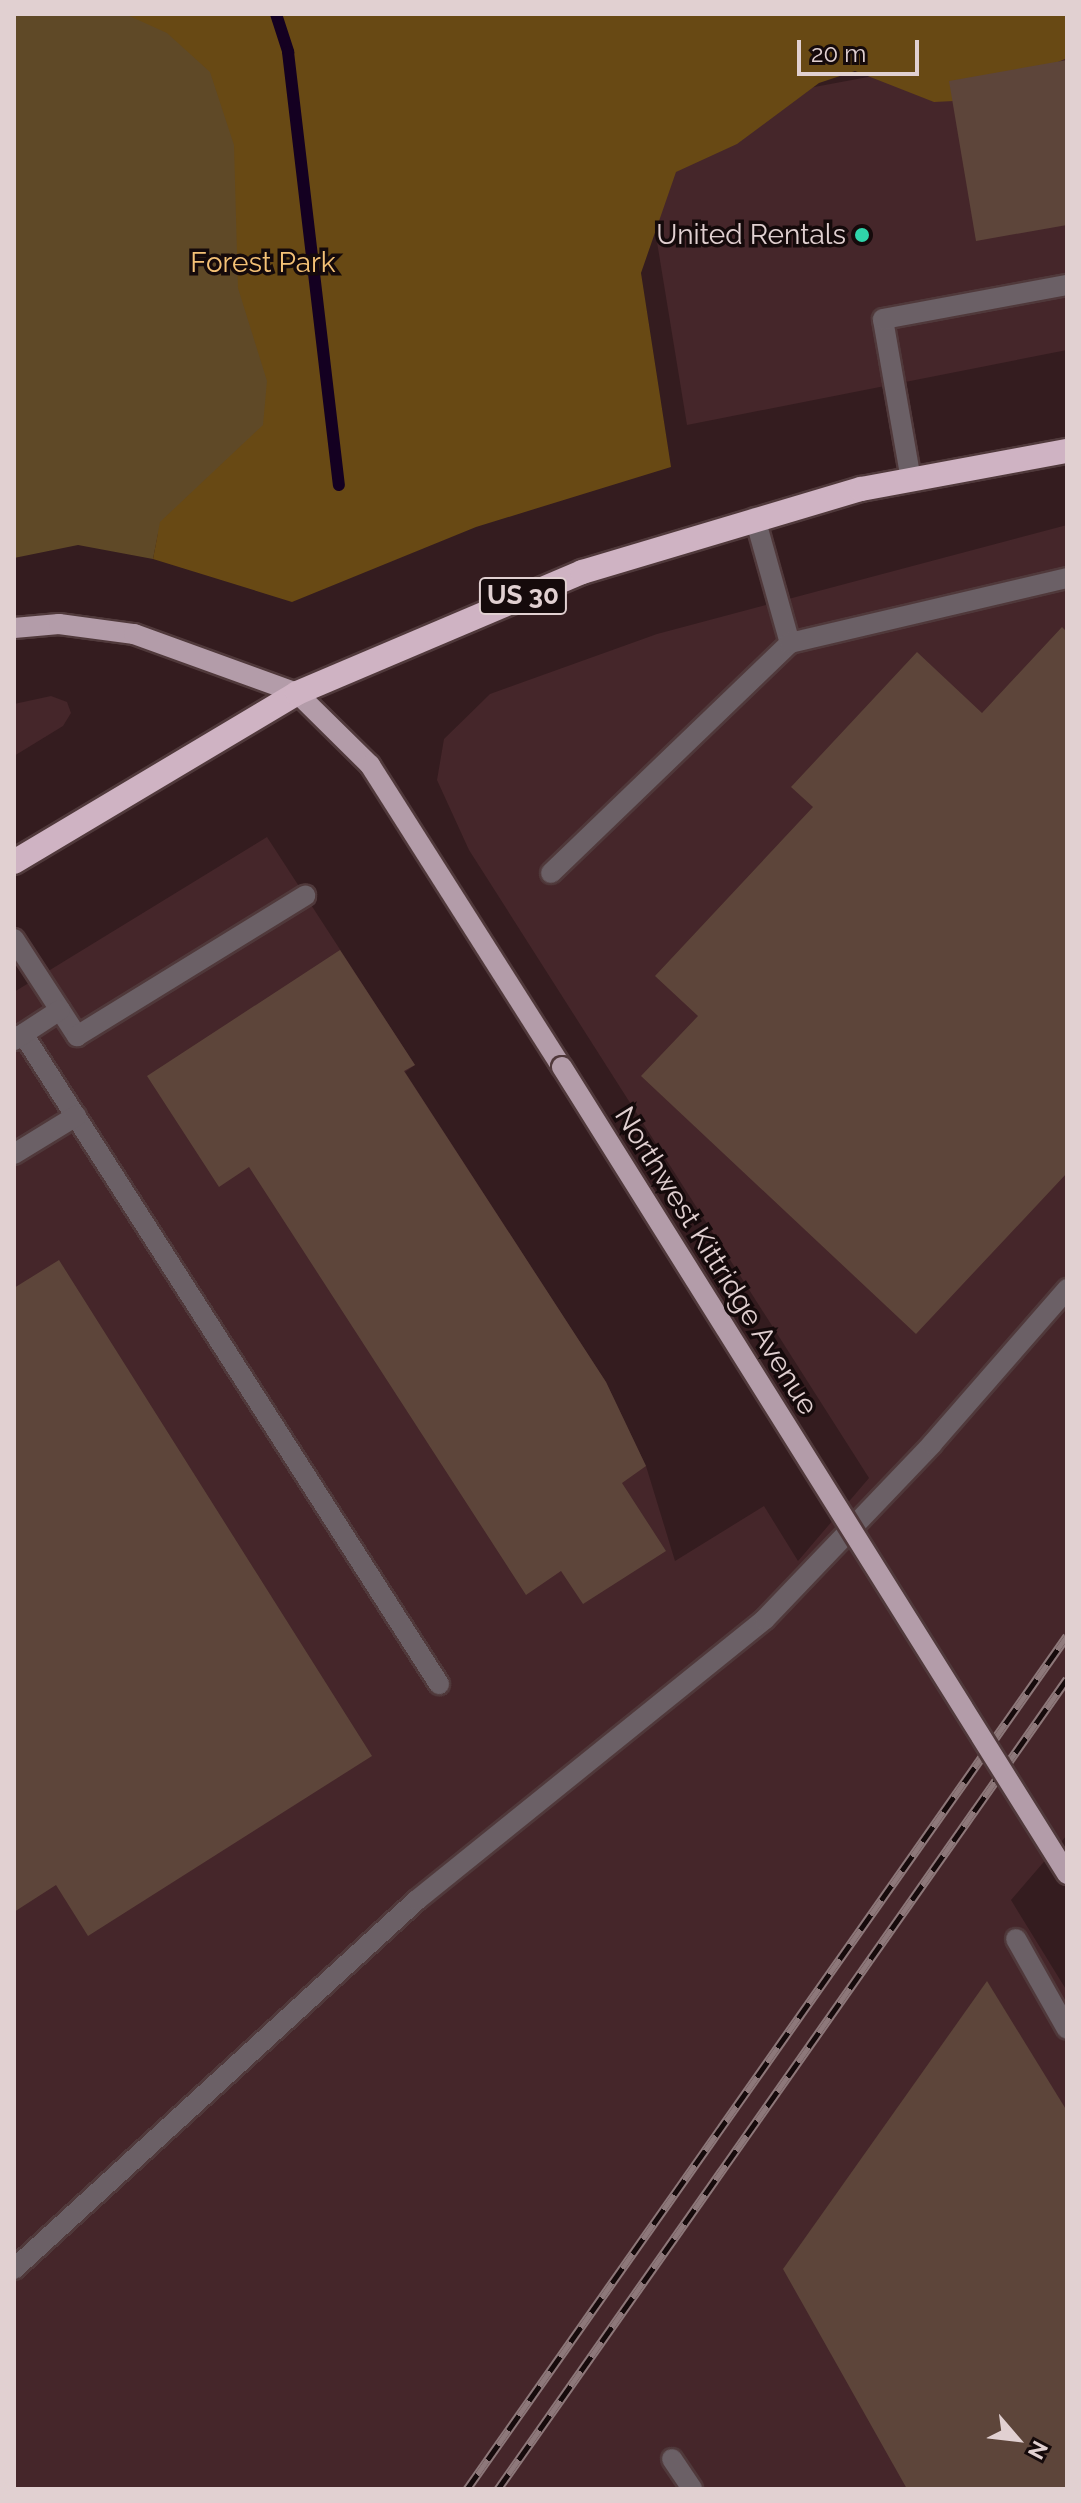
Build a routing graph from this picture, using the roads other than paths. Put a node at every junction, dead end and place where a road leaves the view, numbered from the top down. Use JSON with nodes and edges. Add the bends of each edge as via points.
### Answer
{"nodes":[{"id":1,"x":1067,"y":285,"type":"edge"},
{"id":2,"x":1067,"y":451,"type":"edge"},
{"id":3,"x":911,"y":480,"type":"junction"},
{"id":4,"x":755,"y":518,"type":"junction"},
{"id":5,"x":1067,"y":578,"type":"edge"},
{"id":6,"x":14,"y":628,"type":"edge"},
{"id":7,"x":790,"y":643,"type":"junction"},
{"id":8,"x":297,"y":693,"type":"junction"},
{"id":9,"x":14,"y":862,"type":"edge"},
{"id":10,"x":551,"y":873,"type":"dead end"},
{"id":11,"x":305,"y":896,"type":"dead end"},
{"id":12,"x":14,"y":939,"type":"edge"},
{"id":13,"x":60,"y":1010,"type":"junction"},
{"id":14,"x":19,"y":1037,"type":"edge"},
{"id":15,"x":76,"y":1116,"type":"junction"},
{"id":16,"x":14,"y":1154,"type":"edge"},
{"id":17,"x":1067,"y":1289,"type":"edge"},
{"id":18,"x":439,"y":1684,"type":"dead end"},
{"id":19,"x":1067,"y":1874,"type":"edge"},
{"id":20,"x":1016,"y":1939,"type":"dead end"},
{"id":21,"x":1067,"y":2029,"type":"edge"},
{"id":22,"x":14,"y":2269,"type":"edge"},
{"id":23,"x":672,"y":2459,"type":"dead end"},
{"id":24,"x":692,"y":2489,"type":"edge"}],
"edges":[{"from":1,"to":3,"type":"lane","via":[[883,319]]},
{"from":2,"to":3,"type":"highway","number":"US 30"},
{"from":3,"to":4,"type":"highway","number":"US 30"},
{"from":4,"to":7,"type":"lane"},
{"from":4,"to":8,"type":"highway","number":"US 30","via":[[582,572]]},
{"from":5,"to":7,"type":"lane"},
{"from":6,"to":8,"type":"main road","via":[[59,624],[134,634]]},
{"from":7,"to":10,"type":"lane"},
{"from":8,"to":9,"type":"highway","number":"US 30"},
{"from":8,"to":19,"type":"main road","name":"Northwest Kittridge Avenue","bridge":true,"via":[[370,765]]},
{"from":11,"to":13,"type":"lane","via":[[77,1036]]},
{"from":12,"to":13,"type":"lane"},
{"from":13,"to":14,"type":"lane"},
{"from":14,"to":15,"type":"lane"},
{"from":15,"to":16,"type":"lane"},
{"from":15,"to":18,"type":"lane"},
{"from":17,"to":22,"type":"lane","via":[[932,1444],[765,1619],[417,1900]]},
{"from":20,"to":21,"type":"lane"},
{"from":23,"to":24,"type":"lane"}]}
